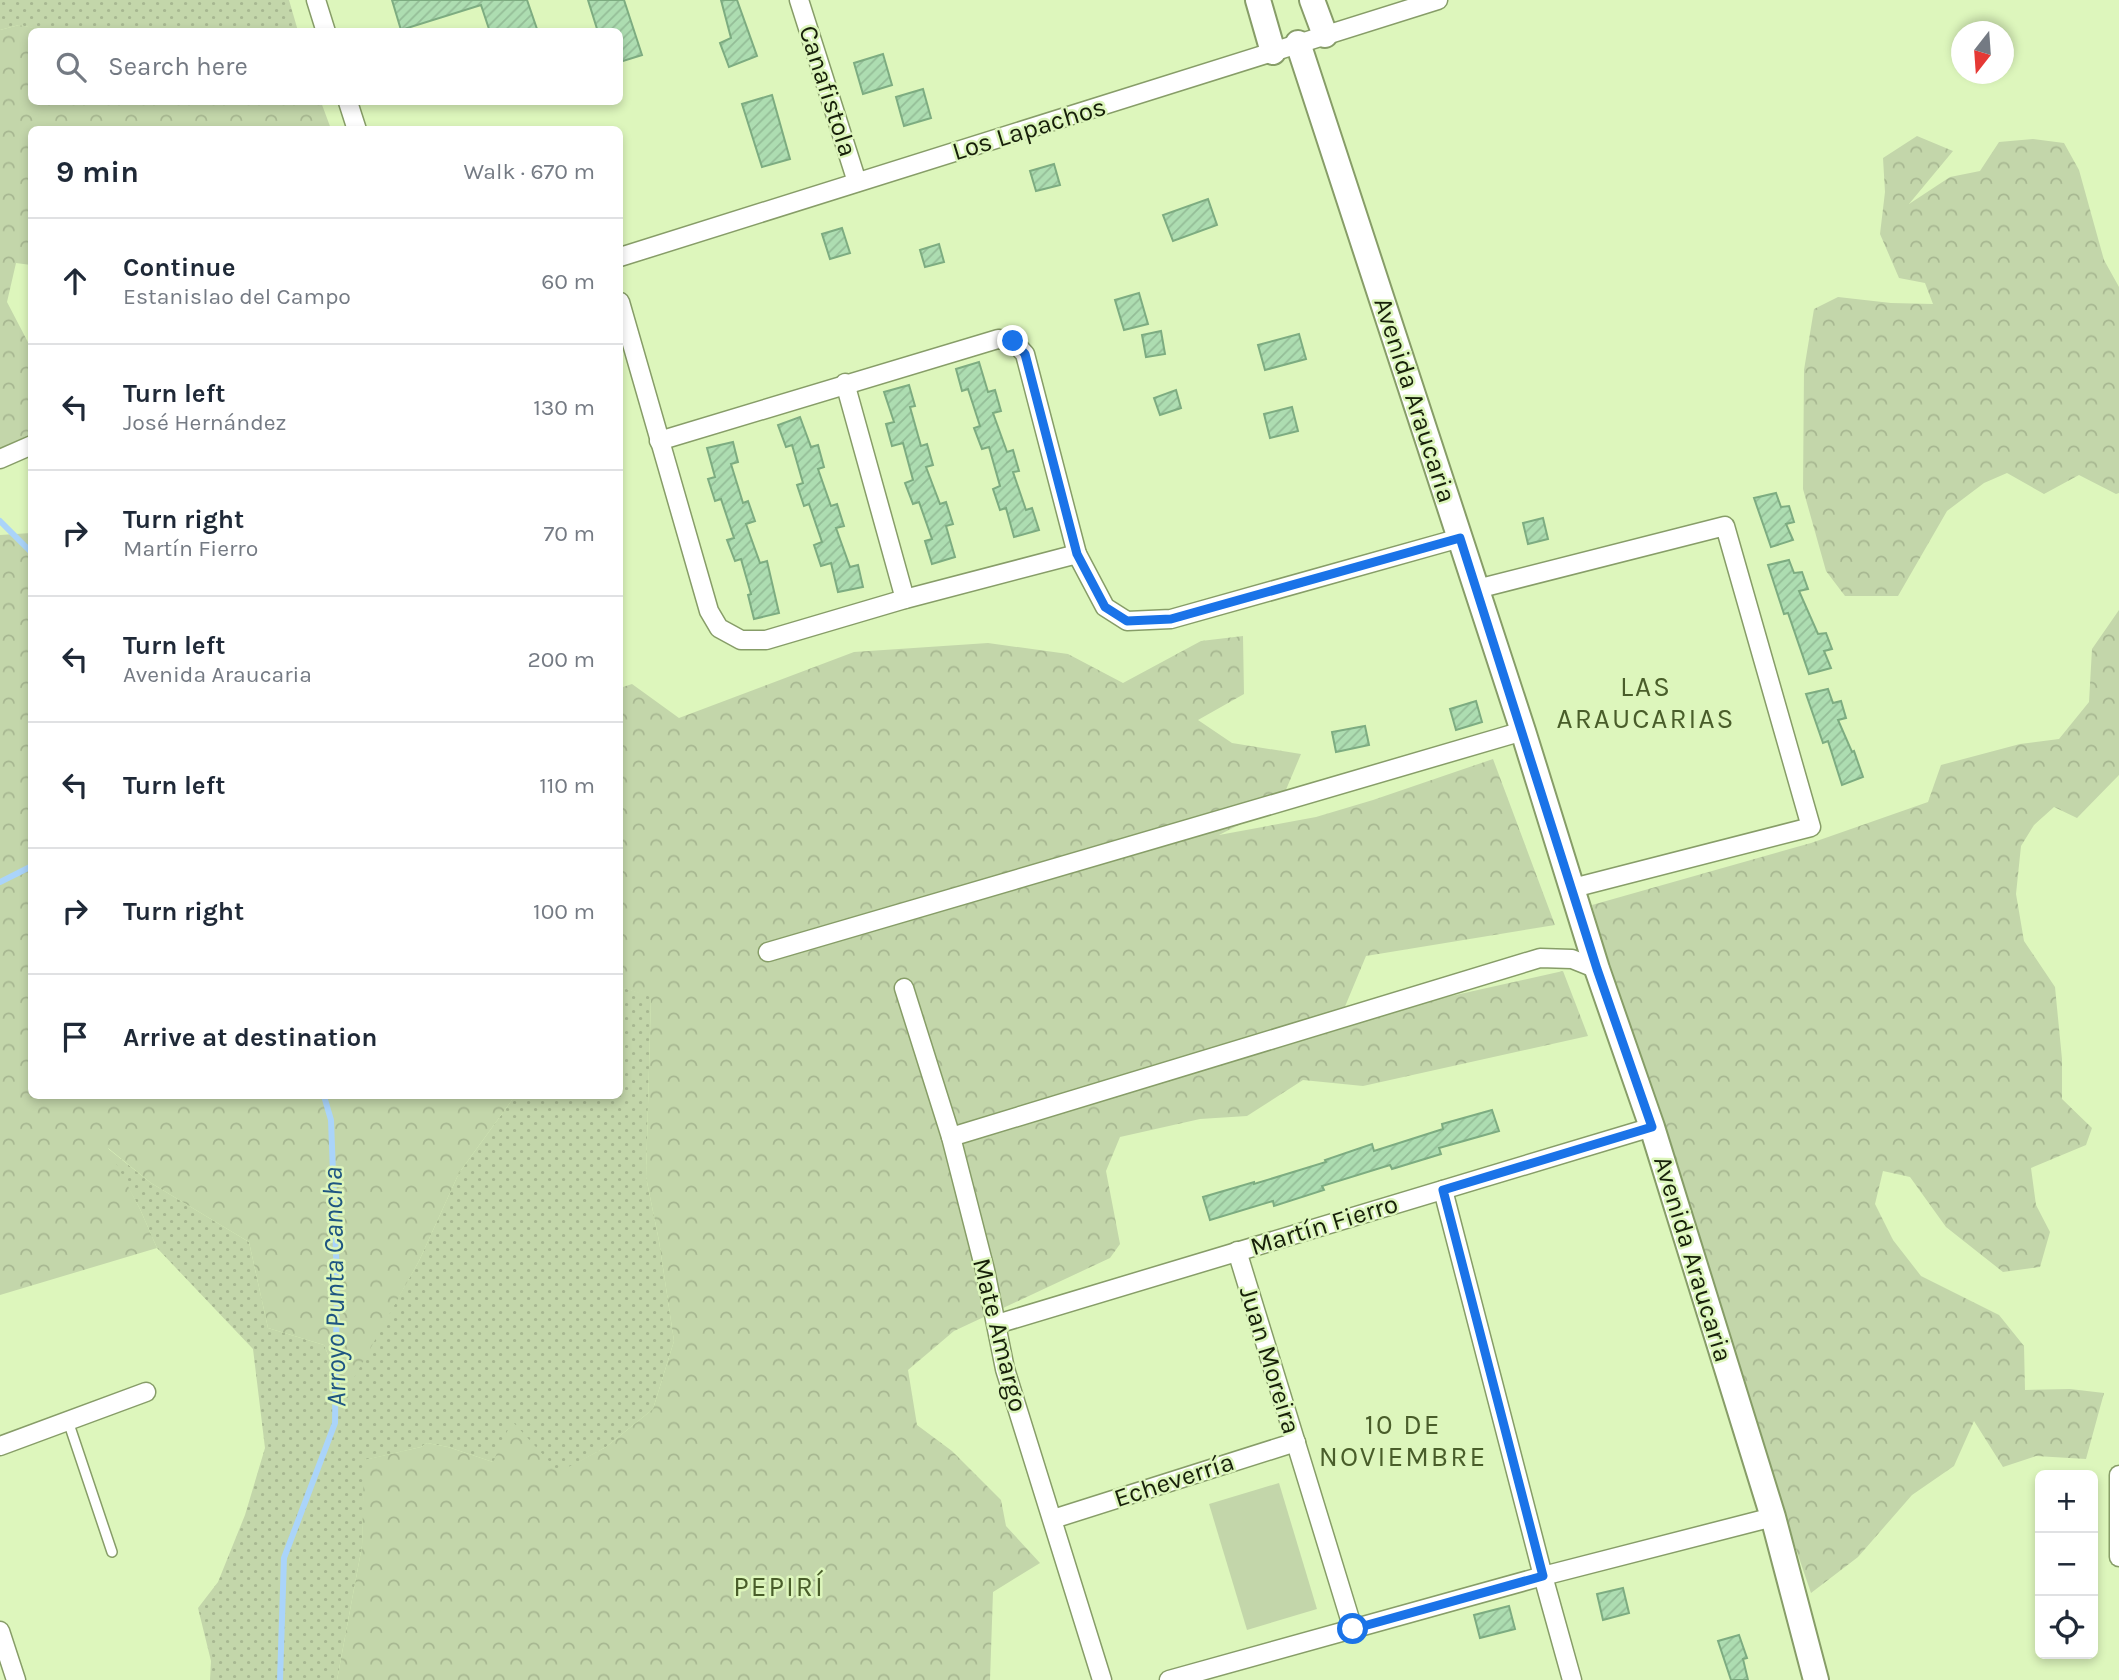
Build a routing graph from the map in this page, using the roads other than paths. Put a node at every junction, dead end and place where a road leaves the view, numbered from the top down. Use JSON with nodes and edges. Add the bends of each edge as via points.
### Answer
{"nodes":[{"id":1,"x":316,"y":0,"type":"edge"},
{"id":2,"x":799,"y":0,"type":"edge"},
{"id":3,"x":1258,"y":0,"type":"edge"},
{"id":4,"x":1312,"y":0,"type":"edge"},
{"id":5,"x":1438,"y":0,"type":"edge"},
{"id":6,"x":325,"y":28,"type":"edge"},
{"id":7,"x":1325,"y":35,"type":"junction"},
{"id":8,"x":1298,"y":43,"type":"junction"},
{"id":9,"x":1273,"y":52,"type":"junction"},
{"id":10,"x":349,"y":105,"type":"edge"},
{"id":11,"x":356,"y":126,"type":"edge"},
{"id":12,"x":857,"y":183,"type":"junction"},
{"id":13,"x":623,"y":256,"type":"edge"},
{"id":14,"x":623,"y":313,"type":"edge"},
{"id":15,"x":845,"y":383,"type":"junction"},
{"id":16,"x":659,"y":441,"type":"junction"},
{"id":17,"x":28,"y":447,"type":"edge"},
{"id":18,"x":0,"y":459,"type":"edge"},
{"id":19,"x":1460,"y":538,"type":"junction"},
{"id":20,"x":1077,"y":554,"type":"junction"},
{"id":21,"x":1477,"y":589,"type":"junction"},
{"id":22,"x":905,"y":599,"type":"junction"},
{"id":23,"x":1523,"y":731,"type":"junction"},
{"id":24,"x":1573,"y":888,"type":"junction"},
{"id":25,"x":768,"y":952,"type":"dead end"},
{"id":26,"x":1597,"y":969,"type":"junction"},
{"id":27,"x":904,"y":988,"type":"dead end"},
{"id":28,"x":1652,"y":1127,"type":"junction"},
{"id":29,"x":951,"y":1137,"type":"junction"},
{"id":30,"x":1443,"y":1190,"type":"junction"},
{"id":31,"x":1237,"y":1251,"type":"junction"},
{"id":32,"x":997,"y":1324,"type":"junction"},
{"id":33,"x":146,"y":1392,"type":"dead end"},
{"id":34,"x":68,"y":1421,"type":"junction"},
{"id":35,"x":1296,"y":1442,"type":"junction"},
{"id":36,"x":0,"y":1446,"type":"edge"},
{"id":37,"x":2119,"y":1475,"type":"edge"},
{"id":38,"x":1773,"y":1517,"type":"junction"},
{"id":39,"x":1053,"y":1519,"type":"junction"},
{"id":40,"x":112,"y":1552,"type":"dead end"},
{"id":41,"x":2119,"y":1557,"type":"edge"},
{"id":42,"x":1543,"y":1576,"type":"junction"},
{"id":43,"x":1353,"y":1629,"type":"junction"},
{"id":44,"x":0,"y":1631,"type":"edge"},
{"id":45,"x":16,"y":1680,"type":"edge"},
{"id":46,"x":1102,"y":1680,"type":"edge"},
{"id":47,"x":1169,"y":1680,"type":"edge"},
{"id":48,"x":1572,"y":1680,"type":"edge"},
{"id":49,"x":1816,"y":1680,"type":"edge"}],
"edges":[{"from":1,"to":6,"type":"street"},
{"from":2,"to":12,"type":"street","name":"Canafistola"},
{"from":3,"to":9,"type":"main road"},
{"from":4,"to":7,"type":"main road"},
{"from":5,"to":7,"type":"street","name":"Los Lapachos"},
{"from":7,"to":8,"type":"street","name":"Los Lapachos"},
{"from":8,"to":9,"type":"street","name":"Los Lapachos"},
{"from":8,"to":19,"type":"main road","name":"Avenida Araucaria"},
{"from":9,"to":12,"type":"street","name":"Los Lapachos"},
{"from":10,"to":11,"type":"street"},
{"from":12,"to":13,"type":"street","name":"Los Lapachos"},
{"from":14,"to":16,"type":"street"},
{"from":15,"to":16,"type":"street"},
{"from":15,"to":20,"type":"street","via":[[998,339],[1013,341],[1025,354]]},
{"from":15,"to":22,"type":"street"},
{"from":16,"to":22,"type":"street","via":[[709,611],[719,628],[741,640],[766,640]]},
{"from":17,"to":18,"type":"street"},
{"from":19,"to":20,"type":"street","via":[[1171,619],[1127,621],[1105,607]]},
{"from":19,"to":21,"type":"main road","name":"Avenida Araucaria"},
{"from":20,"to":22,"type":"street"},
{"from":21,"to":23,"type":"main road","name":"Avenida Araucaria"},
{"from":21,"to":24,"type":"street","via":[[1725,526],[1811,827]]},
{"from":23,"to":24,"type":"main road","name":"Avenida Araucaria"},
{"from":23,"to":25,"type":"street"},
{"from":24,"to":26,"type":"main road","name":"Avenida Araucaria"},
{"from":26,"to":28,"type":"main road","name":"Avenida Araucaria"},
{"from":26,"to":29,"type":"street","via":[[1572,959],[1541,958]]},
{"from":27,"to":29,"type":"street","name":"Mate Amargo"},
{"from":28,"to":30,"type":"street","name":"Martín Fierro"},
{"from":28,"to":38,"type":"main road","name":"Avenida Araucaria"},
{"from":29,"to":32,"type":"street","name":"Mate Amargo"},
{"from":30,"to":31,"type":"street","name":"Martín Fierro"},
{"from":30,"to":42,"type":"street"},
{"from":31,"to":32,"type":"street","name":"Martín Fierro"},
{"from":31,"to":35,"type":"street","name":"Juan Moreira"},
{"from":32,"to":39,"type":"street","name":"Mate Amargo","via":[[1005,1369]]},
{"from":33,"to":34,"type":"street"},
{"from":34,"to":36,"type":"street"},
{"from":34,"to":40,"type":"lane"},
{"from":35,"to":39,"type":"street","name":"Echeverría"},
{"from":35,"to":43,"type":"street","name":"Juan Moreira"},
{"from":37,"to":41,"type":"street"},
{"from":38,"to":42,"type":"street"},
{"from":38,"to":49,"type":"main road","name":"Avenida Araucaria"},
{"from":39,"to":46,"type":"street","name":"Mate Amargo"},
{"from":42,"to":43,"type":"street"},
{"from":42,"to":48,"type":"street"},
{"from":43,"to":47,"type":"street"},
{"from":44,"to":45,"type":"street"}]}
